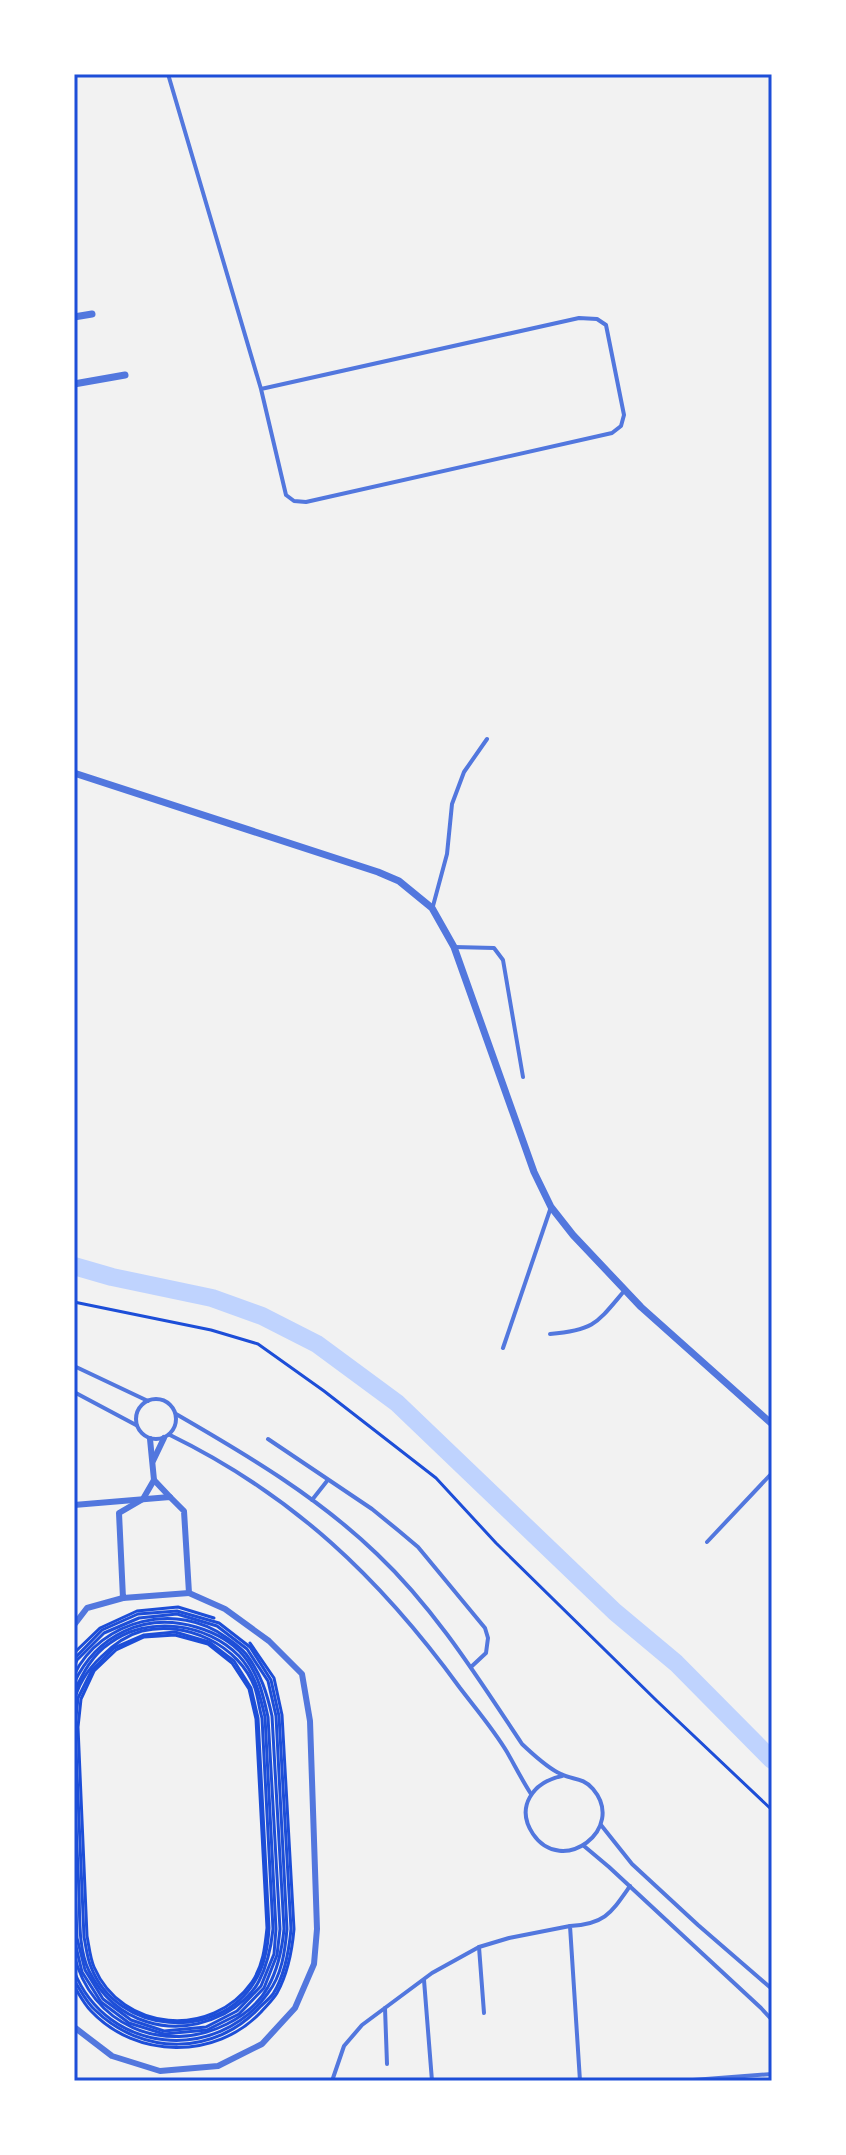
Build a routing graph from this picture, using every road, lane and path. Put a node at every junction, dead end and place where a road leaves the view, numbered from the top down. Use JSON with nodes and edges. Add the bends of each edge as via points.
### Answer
{"nodes":[{"id":1,"x":168,"y":74,"type":"edge"},
{"id":2,"x":92,"y":314,"type":"dead end"},
{"id":3,"x":74,"y":317,"type":"edge"},
{"id":4,"x":125,"y":375,"type":"dead end"},
{"id":5,"x":74,"y":384,"type":"edge"},
{"id":6,"x":261,"y":389,"type":"junction"},
{"id":7,"x":487,"y":739,"type":"dead end"},
{"id":8,"x":74,"y":773,"type":"edge"},
{"id":9,"x":432,"y":908,"type":"junction"},
{"id":10,"x":454,"y":947,"type":"junction"},
{"id":11,"x":523,"y":1077,"type":"dead end"},
{"id":12,"x":551,"y":1207,"type":"junction"},
{"id":13,"x":625,"y":1290,"type":"junction"},
{"id":14,"x":74,"y":1302,"type":"edge"},
{"id":15,"x":550,"y":1334,"type":"dead end"},
{"id":16,"x":503,"y":1348,"type":"dead end"},
{"id":17,"x":74,"y":1366,"type":"edge"},
{"id":18,"x":74,"y":1392,"type":"edge"},
{"id":19,"x":148,"y":1401,"type":"junction"},
{"id":20,"x":176,"y":1414,"type":"junction"},
{"id":21,"x":772,"y":1424,"type":"edge"},
{"id":22,"x":136,"y":1425,"type":"junction"},
{"id":23,"x":167,"y":1436,"type":"junction"},
{"id":24,"x":150,"y":1439,"type":"junction"},
{"id":25,"x":268,"y":1439,"type":"dead end"},
{"id":26,"x":153,"y":1461,"type":"junction"},
{"id":27,"x":772,"y":1473,"type":"edge"},
{"id":28,"x":154,"y":1480,"type":"junction"},
{"id":29,"x":327,"y":1481,"type":"junction"},
{"id":30,"x":170,"y":1497,"type":"junction"},
{"id":31,"x":143,"y":1499,"type":"junction"},
{"id":32,"x":312,"y":1500,"type":"junction"},
{"id":33,"x":74,"y":1505,"type":"edge"},
{"id":34,"x":707,"y":1542,"type":"dead end"},
{"id":35,"x":189,"y":1593,"type":"junction"},
{"id":36,"x":123,"y":1598,"type":"junction"},
{"id":37,"x":74,"y":1625,"type":"edge"},
{"id":38,"x":74,"y":1656,"type":"edge"},
{"id":39,"x":74,"y":1667,"type":"edge"},
{"id":40,"x":471,"y":1667,"type":"junction"},
{"id":41,"x":74,"y":1675,"type":"edge"},
{"id":42,"x":74,"y":1683,"type":"edge"},
{"id":43,"x":74,"y":1692,"type":"edge"},
{"id":44,"x":74,"y":1704,"type":"edge"},
{"id":45,"x":562,"y":1776,"type":"junction"},
{"id":46,"x":74,"y":1781,"type":"edge"},
{"id":47,"x":531,"y":1794,"type":"junction"},
{"id":48,"x":772,"y":1810,"type":"edge"},
{"id":49,"x":601,"y":1825,"type":"junction"},
{"id":50,"x":584,"y":1846,"type":"junction"},
{"id":51,"x":74,"y":1860,"type":"edge"},
{"id":52,"x":630,"y":1886,"type":"junction"},
{"id":53,"x":570,"y":1926,"type":"junction"},
{"id":54,"x":268,"y":1928,"type":"joint"},
{"id":55,"x":74,"y":1938,"type":"edge"},
{"id":56,"x":479,"y":1947,"type":"junction"},
{"id":57,"x":74,"y":1954,"type":"edge"},
{"id":58,"x":74,"y":1971,"type":"edge"},
{"id":59,"x":423,"y":1979,"type":"junction"},
{"id":60,"x":74,"y":1980,"type":"edge"},
{"id":61,"x":74,"y":1986,"type":"edge"},
{"id":62,"x":772,"y":1989,"type":"edge"},
{"id":63,"x":385,"y":2008,"type":"junction"},
{"id":64,"x":484,"y":2013,"type":"dead end"},
{"id":65,"x":772,"y":2020,"type":"edge"},
{"id":66,"x":74,"y":2027,"type":"edge"},
{"id":67,"x":387,"y":2064,"type":"dead end"},
{"id":68,"x":772,"y":2074,"type":"edge"},
{"id":69,"x":332,"y":2081,"type":"edge"},
{"id":70,"x":432,"y":2081,"type":"edge"},
{"id":71,"x":580,"y":2081,"type":"edge"},
{"id":72,"x":680,"y":2081,"type":"edge"}],
"edges":[{"from":1,"to":6,"type":"lane"},
{"from":2,"to":3,"type":"street"},
{"from":4,"to":5,"type":"street"},
{"from":6,"to":6,"type":"lane","via":[[579,318],[597,319],[606,325],[624,415],[612,433],[306,502],[286,495]]},
{"from":7,"to":9,"type":"lane","via":[[464,772],[452,804],[447,854]]},
{"from":8,"to":9,"type":"street","via":[[378,872],[399,881]]},
{"from":9,"to":10,"type":"street"},
{"from":10,"to":11,"type":"lane","via":[[494,948],[503,960]]},
{"from":10,"to":12,"type":"street"},
{"from":12,"to":13,"type":"street"},
{"from":12,"to":16,"type":"lane"},
{"from":13,"to":15,"type":"lane","via":[[591,1327]]},
{"from":13,"to":21,"type":"street"},
{"from":14,"to":48,"type":"path","via":[[258,1344],[324,1391],[436,1478],[506,1554]]},
{"from":17,"to":19,"type":"lane"},
{"from":18,"to":22,"type":"lane"},
{"from":19,"to":20,"type":"lane","via":[[162,1400]]},
{"from":19,"to":22,"type":"lane","via":[[137,1411]]},
{"from":20,"to":23,"type":"lane"},
{"from":20,"to":32,"type":"lane"},
{"from":22,"to":24,"type":"lane"},
{"from":23,"to":24,"type":"lane"},
{"from":23,"to":26,"type":"street"},
{"from":23,"to":47,"type":"lane","via":[[234,1469],[282,1501],[371,1579],[448,1671]]},
{"from":24,"to":26,"type":"street"},
{"from":25,"to":29,"type":"lane"},
{"from":26,"to":28,"type":"street"},
{"from":27,"to":34,"type":"lane"},
{"from":28,"to":30,"type":"street"},
{"from":28,"to":31,"type":"street"},
{"from":29,"to":32,"type":"lane"},
{"from":29,"to":40,"type":"lane","via":[[418,1547],[485,1628],[486,1653]]},
{"from":30,"to":31,"type":"street"},
{"from":30,"to":35,"type":"street","via":[[184,1511]]},
{"from":31,"to":33,"type":"street"},
{"from":31,"to":36,"type":"street","via":[[119,1513]]},
{"from":32,"to":40,"type":"lane","via":[[378,1554]]},
{"from":35,"to":36,"type":"street"},
{"from":35,"to":66,"type":"street","via":[[225,1609],[302,1674],[310,1721],[314,1964],[295,2008],[279,2026],[262,2044],[218,2066],[160,2071],[112,2056]]},
{"from":36,"to":37,"type":"street","via":[[87,1608]]},
{"from":38,"to":60,"type":"path","via":[[102,1630],[138,1614],[177,1611],[219,1623],[250,1647],[271,1680],[279,1716],[291,1929],[288,1958],[273,1994],[246,2023],[210,2041],[163,2045],[124,2033],[93,2009]]},
{"from":38,"to":61,"type":"path","via":[[100,1628],[137,1611],[178,1607],[220,1620],[253,1644],[274,1678],[282,1715],[294,1929],[291,1959],[276,1995],[248,2025],[211,2044],[162,2048],[123,2036],[90,2011]]},
{"from":39,"to":58,"type":"path","via":[[104,1633],[139,1618],[177,1614],[217,1626],[247,1649],[268,1681],[276,1716],[287,1929],[285,1957],[270,1992],[244,2020],[209,2037],[163,2041],[126,2030],[95,2007]]},
{"from":40,"to":45,"type":"lane","via":[[522,1744]]},
{"from":41,"to":57,"type":"path","via":[[107,1636],[140,1621],[177,1618],[202,1625],[245,1652],[264,1683],[272,1716],[284,1929],[281,1956],[267,1990],[242,2017],[208,2034],[163,2038],[128,2027],[98,2004],[78,1973]]},
{"from":42,"to":55,"type":"path","via":[[83,1664],[109,1639],[141,1624],[176,1622],[201,1629],[242,1654],[261,1684],[268,1717],[280,1929],[264,1988],[239,2014],[207,2030],[164,2034],[129,2023],[101,2002],[82,1972]]},
{"from":43,"to":51,"type":"path","via":[[86,1666],[110,1642],[142,1628],[176,1625],[212,1636],[239,1657],[258,1685],[265,1717],[276,1929],[274,1954],[261,1986],[237,2011],[206,2027],[164,2031],[131,2020],[103,1999],[85,1970],[77,1938]]},
{"from":44,"to":46,"type":"path","via":[[89,1668],[113,1645],[142,1631],[176,1629],[210,1639],[237,1659],[255,1687],[262,1718],[273,1929],[271,1954],[258,1984],[235,2008],[205,2024],[164,2027],[132,2017],[106,1997],[88,1969],[81,1937]]},
{"from":45,"to":47,"type":"lane","via":[[550,1778]]},
{"from":45,"to":49,"type":"lane","via":[[594,1790],[603,1813]]},
{"from":47,"to":50,"type":"lane","via":[[528,1827],[538,1841],[568,1851]]},
{"from":49,"to":50,"type":"lane"},
{"from":49,"to":62,"type":"lane","via":[[632,1864]]},
{"from":50,"to":52,"type":"lane"},
{"from":52,"to":53,"type":"lane","via":[[598,1921]]},
{"from":52,"to":65,"type":"lane"},
{"from":53,"to":56,"type":"lane"},
{"from":53,"to":71,"type":"lane"},
{"from":54,"to":54,"type":"path","via":[[258,1718],[251,1688],[234,1661],[209,1642],[186,1635],[144,1635],[114,1648],[92,1670],[78,1698],[75,1726],[84,1937],[91,1968],[109,1995],[134,2014],[165,2024],[204,2020],[233,2006],[255,1982],[267,1953]]},
{"from":56,"to":59,"type":"lane"},
{"from":56,"to":64,"type":"lane"},
{"from":59,"to":63,"type":"lane"},
{"from":59,"to":70,"type":"lane"},
{"from":63,"to":67,"type":"lane"},
{"from":63,"to":69,"type":"lane","via":[[344,2046]]},
{"from":68,"to":72,"type":"lane"}]}
